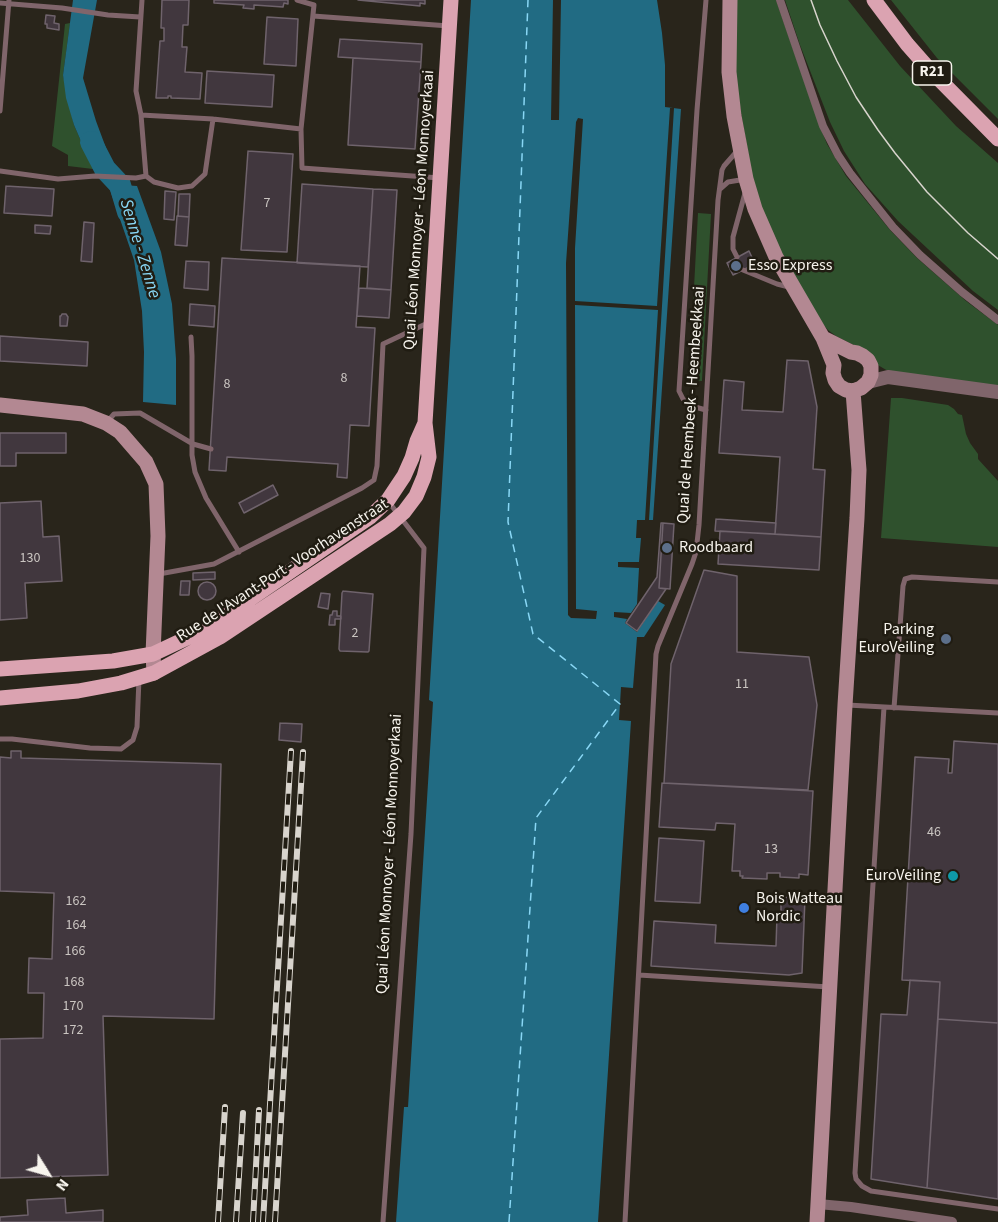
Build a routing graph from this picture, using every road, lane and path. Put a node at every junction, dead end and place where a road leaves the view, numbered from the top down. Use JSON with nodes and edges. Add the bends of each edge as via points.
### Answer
{"nodes":[{"id":1,"x":142,"y":0,"type":"edge"},
{"id":2,"x":297,"y":0,"type":"edge"},
{"id":3,"x":451,"y":0,"type":"edge"},
{"id":4,"x":706,"y":0,"type":"edge"},
{"id":5,"x":731,"y":0,"type":"edge"},
{"id":6,"x":780,"y":0,"type":"edge"},
{"id":7,"x":874,"y":0,"type":"edge"},
{"id":8,"x":9,"y":2,"type":"edge"},
{"id":9,"x":0,"y":3,"type":"edge"},
{"id":10,"x":313,"y":16,"type":"junction"},
{"id":11,"x":140,"y":17,"type":"junction"},
{"id":12,"x":450,"y":26,"type":"junction"},
{"id":13,"x":0,"y":111,"type":"edge"},
{"id":14,"x":141,"y":115,"type":"junction"},
{"id":15,"x":213,"y":119,"type":"junction"},
{"id":16,"x":301,"y":129,"type":"junction"},
{"id":17,"x":998,"y":139,"type":"edge"},
{"id":18,"x":739,"y":149,"type":"junction"},
{"id":19,"x":0,"y":171,"type":"edge"},
{"id":20,"x":146,"y":176,"type":"junction"},
{"id":21,"x":440,"y":178,"type":"junction"},
{"id":22,"x":747,"y":182,"type":"junction"},
{"id":23,"x":720,"y":189,"type":"junction"},
{"id":24,"x":737,"y":258,"type":"dead end"},
{"id":25,"x":743,"y":270,"type":"dead end"},
{"id":26,"x":794,"y":288,"type":"junction"},
{"id":27,"x":998,"y":320,"type":"edge"},
{"id":28,"x":431,"y":322,"type":"junction"},
{"id":29,"x":191,"y":337,"type":"dead end"},
{"id":30,"x":823,"y":339,"type":"junction"},
{"id":31,"x":851,"y":352,"type":"junction"},
{"id":32,"x":834,"y":365,"type":"junction"},
{"id":33,"x":870,"y":366,"type":"junction"},
{"id":34,"x":888,"y":377,"type":"junction"},
{"id":35,"x":868,"y":382,"type":"junction"},
{"id":36,"x":853,"y":391,"type":"junction"},
{"id":37,"x":998,"y":392,"type":"edge"},
{"id":38,"x":0,"y":405,"type":"edge"},
{"id":39,"x":706,"y":410,"type":"junction"},
{"id":40,"x":106,"y":423,"type":"junction"},
{"id":41,"x":425,"y":423,"type":"junction"},
{"id":42,"x":211,"y":449,"type":"dead end"},
{"id":43,"x":387,"y":500,"type":"junction"},
{"id":44,"x":399,"y":516,"type":"junction"},
{"id":45,"x":239,"y":552,"type":"junction"},
{"id":46,"x":157,"y":574,"type":"junction"},
{"id":47,"x":998,"y":582,"type":"edge"},
{"id":48,"x":153,"y":654,"type":"junction"},
{"id":49,"x":0,"y":669,"type":"edge"},
{"id":50,"x":146,"y":675,"type":"junction"},
{"id":51,"x":0,"y":698,"type":"edge"},
{"id":52,"x":845,"y":705,"type":"junction"},
{"id":53,"x":884,"y":707,"type":"junction"},
{"id":54,"x":894,"y":708,"type":"junction"},
{"id":55,"x":998,"y":713,"type":"edge"},
{"id":56,"x":0,"y":739,"type":"edge"},
{"id":57,"x":639,"y":975,"type":"junction"},
{"id":58,"x":829,"y":987,"type":"junction"},
{"id":59,"x":818,"y":1204,"type":"junction"},
{"id":60,"x":998,"y":1209,"type":"edge"},
{"id":61,"x":383,"y":1222,"type":"edge"},
{"id":62,"x":625,"y":1222,"type":"edge"},
{"id":63,"x":817,"y":1222,"type":"edge"},
{"id":64,"x":952,"y":1222,"type":"edge"}],
"edges":[{"from":1,"to":11,"type":"lane"},
{"from":2,"to":10,"type":"lane","via":[[314,5]]},
{"from":3,"to":12,"type":"main road","name":"Quai Léon Monnoyer - Léon Monnoyerkaai"},
{"from":4,"to":39,"type":"lane","via":[[679,391],[683,399]]},
{"from":5,"to":18,"type":"main road","via":[[729,72]]},
{"from":6,"to":27,"type":"street","via":[[824,126],[850,173],[920,255]]},
{"from":7,"to":17,"type":"main road","number":"R21","via":[[929,69]]},
{"from":8,"to":9,"type":"lane"},
{"from":8,"to":11,"type":"lane"},
{"from":8,"to":13,"type":"lane"},
{"from":10,"to":12,"type":"lane"},
{"from":10,"to":16,"type":"lane"},
{"from":11,"to":14,"type":"lane","via":[[136,91]]},
{"from":12,"to":21,"type":"main road","name":"Quai Léon Monnoyer - Léon Monnoyerkaai"},
{"from":14,"to":15,"type":"lane"},
{"from":14,"to":20,"type":"lane"},
{"from":15,"to":16,"type":"lane"},
{"from":15,"to":20,"type":"lane","via":[[205,174],[192,186],[178,188]]},
{"from":16,"to":21,"type":"lane","via":[[302,168]]},
{"from":18,"to":22,"type":"main road"},
{"from":18,"to":23,"type":"lane","name":"Quai de Heembeek - Heembeekkaai","via":[[724,166]]},
{"from":19,"to":20,"type":"lane","via":[[58,179]]},
{"from":21,"to":28,"type":"main road","name":"Quai Léon Monnoyer - Léon Monnoyerkaai"},
{"from":22,"to":23,"type":"lane","via":[[728,182]]},
{"from":22,"to":24,"type":"lane","via":[[733,237]]},
{"from":22,"to":26,"type":"main road","via":[[762,227]]},
{"from":23,"to":39,"type":"lane","name":"Quai de Heembeek - Heembeekkaai"},
{"from":25,"to":26,"type":"lane"},
{"from":26,"to":30,"type":"main road"},
{"from":28,"to":41,"type":"main road","name":"Quai Léon Monnoyer - Léon Monnoyerkaai"},
{"from":28,"to":45,"type":"lane","via":[[383,344],[374,480]]},
{"from":29,"to":45,"type":"lane","via":[[195,472]]},
{"from":30,"to":31,"type":"main road"},
{"from":30,"to":32,"type":"main road"},
{"from":31,"to":32,"type":"main road","via":[[843,354]]},
{"from":31,"to":33,"type":"main road","via":[[863,356]]},
{"from":32,"to":36,"type":"main road","via":[[839,386]]},
{"from":33,"to":34,"type":"street"},
{"from":33,"to":35,"type":"main road"},
{"from":34,"to":35,"type":"street"},
{"from":34,"to":37,"type":"street"},
{"from":35,"to":36,"type":"main road"},
{"from":36,"to":52,"type":"main road","via":[[859,470]]},
{"from":38,"to":40,"type":"main road","via":[[83,414]]},
{"from":39,"to":57,"type":"lane","name":"Quai de Heembeek - Heembeekkaai","via":[[696,552],[656,654]]},
{"from":40,"to":42,"type":"lane","via":[[114,414],[140,413],[193,444]]},
{"from":40,"to":46,"type":"main road","via":[[130,442],[146,462],[156,484]]},
{"from":41,"to":43,"type":"main road","name":"Rue de l'Avant-Port - Voorhavenstraat","via":[[404,476]]},
{"from":41,"to":44,"type":"main road","name":"Rue de l'Avant-Port - Voorhavenstraat","via":[[429,457],[424,477],[416,496]]},
{"from":43,"to":44,"type":"lane","name":"Quai Léon Monnoyer - Léon Monnoyerkaai"},
{"from":43,"to":48,"type":"main road","name":"Rue de l'Avant-Port - Voorhavenstraat","via":[[370,517],[206,629]]},
{"from":44,"to":50,"type":"main road","name":"Rue de l'Avant-Port - Voorhavenstraat","via":[[220,637]]},
{"from":44,"to":61,"type":"lane","name":"Quai Léon Monnoyer - Léon Monnoyerkaai","via":[[424,548],[411,834]]},
{"from":45,"to":46,"type":"lane","via":[[214,564]]},
{"from":46,"to":48,"type":"main road"},
{"from":47,"to":54,"type":"lane","via":[[905,579]]},
{"from":48,"to":49,"type":"main road","name":"Rue de l'Avant-Port - Voorhavenstraat","via":[[113,661]]},
{"from":48,"to":50,"type":"main road"},
{"from":50,"to":51,"type":"main road","name":"Rue de l'Avant-Port - Voorhavenstraat","via":[[78,691]]},
{"from":50,"to":56,"type":"lane","via":[[138,728],[133,741],[121,749]]},
{"from":52,"to":53,"type":"lane"},
{"from":52,"to":58,"type":"main road"},
{"from":53,"to":54,"type":"lane"},
{"from":53,"to":60,"type":"lane","via":[[856,1179],[871,1191]]},
{"from":54,"to":55,"type":"lane"},
{"from":57,"to":58,"type":"lane"},
{"from":57,"to":62,"type":"lane","name":"Quai de Heembeek - Heembeekkaai"},
{"from":58,"to":59,"type":"main road"},
{"from":59,"to":63,"type":"main road"},
{"from":59,"to":64,"type":"street"}]}
